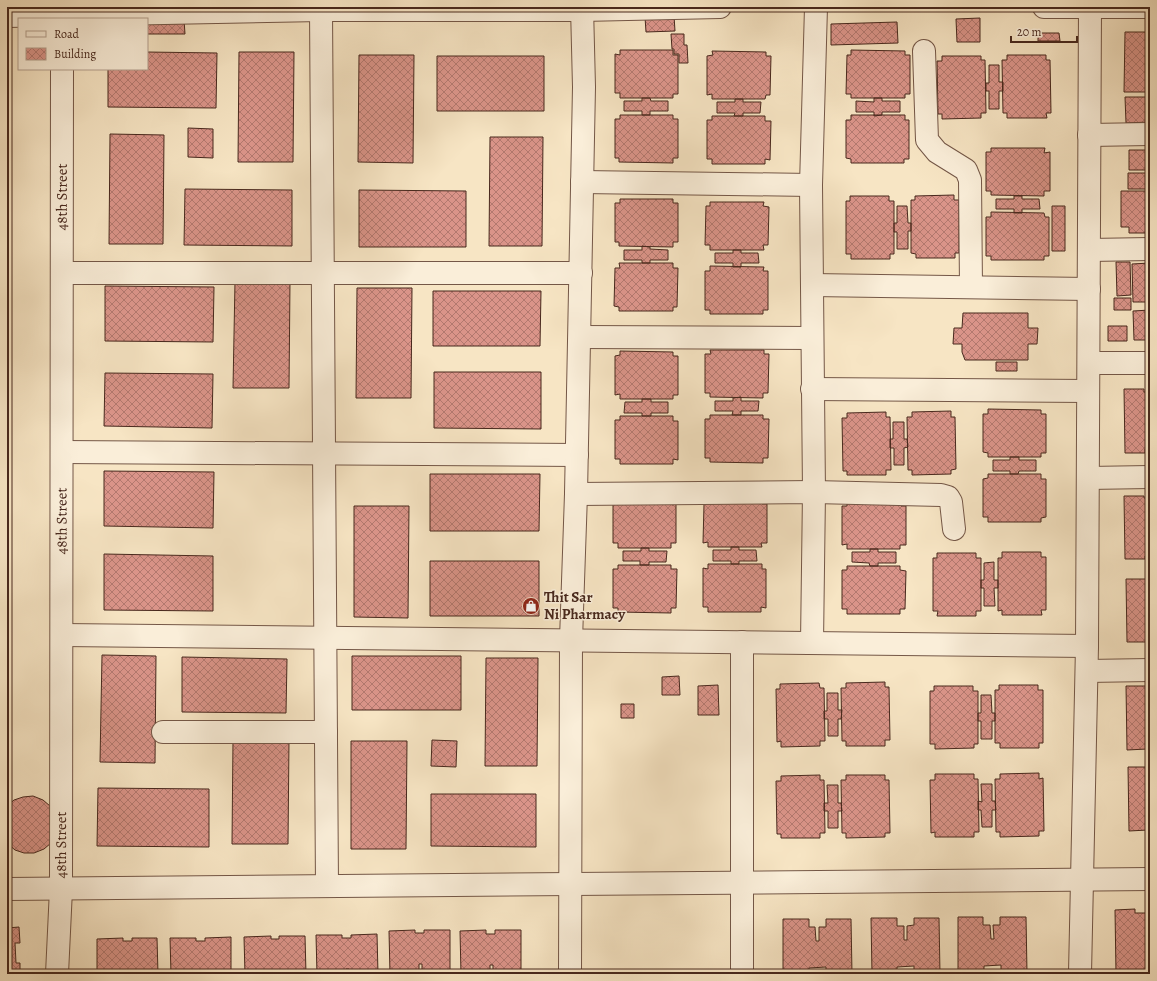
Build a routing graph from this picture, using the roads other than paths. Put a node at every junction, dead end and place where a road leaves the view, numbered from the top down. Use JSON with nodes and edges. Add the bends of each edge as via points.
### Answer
{"nodes":[{"id":1,"x":720,"y":7,"type":"edge"},
{"id":2,"x":816,"y":7,"type":"edge"},
{"id":3,"x":1044,"y":7,"type":"edge"},
{"id":4,"x":1090,"y":7,"type":"edge"},
{"id":5,"x":1150,"y":7,"type":"edge"},
{"id":6,"x":582,"y":8,"type":"edge"},
{"id":7,"x":321,"y":10,"type":"junction"},
{"id":8,"x":62,"y":14,"type":"edge"},
{"id":9,"x":7,"y":16,"type":"edge"},
{"id":10,"x":924,"y":51,"type":"dead end"},
{"id":11,"x":62,"y":70,"type":"edge"},
{"id":12,"x":1089,"y":134,"type":"junction"},
{"id":13,"x":1150,"y":134,"type":"edge"},
{"id":14,"x":582,"y":182,"type":"junction"},
{"id":15,"x":812,"y":185,"type":"junction"},
{"id":16,"x":1150,"y":249,"type":"edge"},
{"id":17,"x":1089,"y":250,"type":"junction"},
{"id":18,"x":62,"y":273,"type":"junction"},
{"id":19,"x":323,"y":273,"type":"junction"},
{"id":20,"x":581,"y":273,"type":"junction"},
{"id":21,"x":812,"y":285,"type":"junction"},
{"id":22,"x":971,"y":287,"type":"junction"},
{"id":23,"x":1089,"y":289,"type":"junction"},
{"id":24,"x":580,"y":337,"type":"junction"},
{"id":25,"x":812,"y":338,"type":"junction"},
{"id":26,"x":1089,"y":363,"type":"junction"},
{"id":27,"x":1150,"y":363,"type":"edge"},
{"id":28,"x":812,"y":389,"type":"junction"},
{"id":29,"x":1088,"y":391,"type":"junction"},
{"id":30,"x":62,"y":452,"type":"junction"},
{"id":31,"x":324,"y":454,"type":"junction"},
{"id":32,"x":577,"y":455,"type":"junction"},
{"id":33,"x":1150,"y":477,"type":"edge"},
{"id":34,"x":1088,"y":478,"type":"junction"},
{"id":35,"x":814,"y":492,"type":"junction"},
{"id":36,"x":576,"y":494,"type":"junction"},
{"id":37,"x":954,"y":529,"type":"dead end"},
{"id":38,"x":62,"y":635,"type":"junction"},
{"id":39,"x":325,"y":638,"type":"junction"},
{"id":40,"x":572,"y":640,"type":"junction"},
{"id":41,"x":742,"y":642,"type":"junction"},
{"id":42,"x":812,"y":643,"type":"junction"},
{"id":43,"x":1087,"y":646,"type":"junction"},
{"id":44,"x":1150,"y":670,"type":"edge"},
{"id":45,"x":1087,"y":671,"type":"junction"},
{"id":46,"x":163,"y":732,"type":"dead end"},
{"id":47,"x":326,"y":732,"type":"junction"},
{"id":48,"x":1150,"y":878,"type":"edge"},
{"id":49,"x":1082,"y":879,"type":"junction"},
{"id":50,"x":742,"y":882,"type":"junction"},
{"id":51,"x":570,"y":884,"type":"junction"},
{"id":52,"x":326,"y":886,"type":"junction"},
{"id":53,"x":62,"y":888,"type":"junction"},
{"id":54,"x":7,"y":889,"type":"edge"},
{"id":55,"x":57,"y":974,"type":"edge"},
{"id":56,"x":570,"y":974,"type":"edge"},
{"id":57,"x":742,"y":974,"type":"edge"},
{"id":58,"x":1080,"y":974,"type":"edge"}],
"edges":[{"from":1,"to":6,"type":"street"},
{"from":2,"to":15,"type":"street"},
{"from":3,"to":4,"type":"street"},
{"from":4,"to":5,"type":"street"},
{"from":4,"to":12,"type":"street"},
{"from":6,"to":7,"type":"street"},
{"from":6,"to":14,"type":"street"},
{"from":7,"to":8,"type":"street"},
{"from":7,"to":19,"type":"street"},
{"from":8,"to":9,"type":"street"},
{"from":10,"to":22,"type":"street","via":[[927,140],[937,152],[966,170],[970,180]]},
{"from":11,"to":18,"type":"street","name":"48th Street"},
{"from":12,"to":13,"type":"street"},
{"from":12,"to":17,"type":"street"},
{"from":14,"to":15,"type":"street"},
{"from":14,"to":20,"type":"street"},
{"from":15,"to":21,"type":"street"},
{"from":16,"to":17,"type":"street"},
{"from":17,"to":23,"type":"street"},
{"from":18,"to":19,"type":"street"},
{"from":18,"to":30,"type":"street","name":"48th Street"},
{"from":19,"to":20,"type":"street"},
{"from":19,"to":31,"type":"street"},
{"from":20,"to":24,"type":"street"},
{"from":21,"to":22,"type":"street"},
{"from":21,"to":25,"type":"street"},
{"from":22,"to":23,"type":"street"},
{"from":23,"to":26,"type":"street"},
{"from":24,"to":25,"type":"street"},
{"from":24,"to":32,"type":"street"},
{"from":25,"to":28,"type":"street"},
{"from":26,"to":27,"type":"street"},
{"from":26,"to":29,"type":"street"},
{"from":28,"to":29,"type":"street"},
{"from":28,"to":35,"type":"street"},
{"from":29,"to":34,"type":"street"},
{"from":30,"to":31,"type":"street"},
{"from":30,"to":38,"type":"street","name":"48th Street"},
{"from":31,"to":32,"type":"street"},
{"from":31,"to":39,"type":"street"},
{"from":32,"to":36,"type":"street"},
{"from":33,"to":34,"type":"street"},
{"from":34,"to":43,"type":"street"},
{"from":35,"to":36,"type":"street"},
{"from":35,"to":37,"type":"street","via":[[941,495],[948,497],[951,502]]},
{"from":35,"to":42,"type":"street"},
{"from":36,"to":40,"type":"street"},
{"from":38,"to":39,"type":"street"},
{"from":38,"to":53,"type":"street","name":"48th Street"},
{"from":39,"to":40,"type":"street"},
{"from":39,"to":47,"type":"street"},
{"from":40,"to":41,"type":"street"},
{"from":40,"to":51,"type":"street"},
{"from":41,"to":42,"type":"street"},
{"from":41,"to":50,"type":"street"},
{"from":42,"to":43,"type":"street"},
{"from":43,"to":45,"type":"street"},
{"from":44,"to":45,"type":"street"},
{"from":45,"to":49,"type":"street"},
{"from":46,"to":47,"type":"street"},
{"from":47,"to":52,"type":"street"},
{"from":48,"to":49,"type":"street"},
{"from":49,"to":50,"type":"street"},
{"from":49,"to":58,"type":"street"},
{"from":50,"to":51,"type":"street"},
{"from":50,"to":57,"type":"street"},
{"from":51,"to":52,"type":"street"},
{"from":51,"to":56,"type":"street"},
{"from":52,"to":53,"type":"street"},
{"from":53,"to":54,"type":"street"},
{"from":53,"to":55,"type":"street","name":"48th Street"}]}
